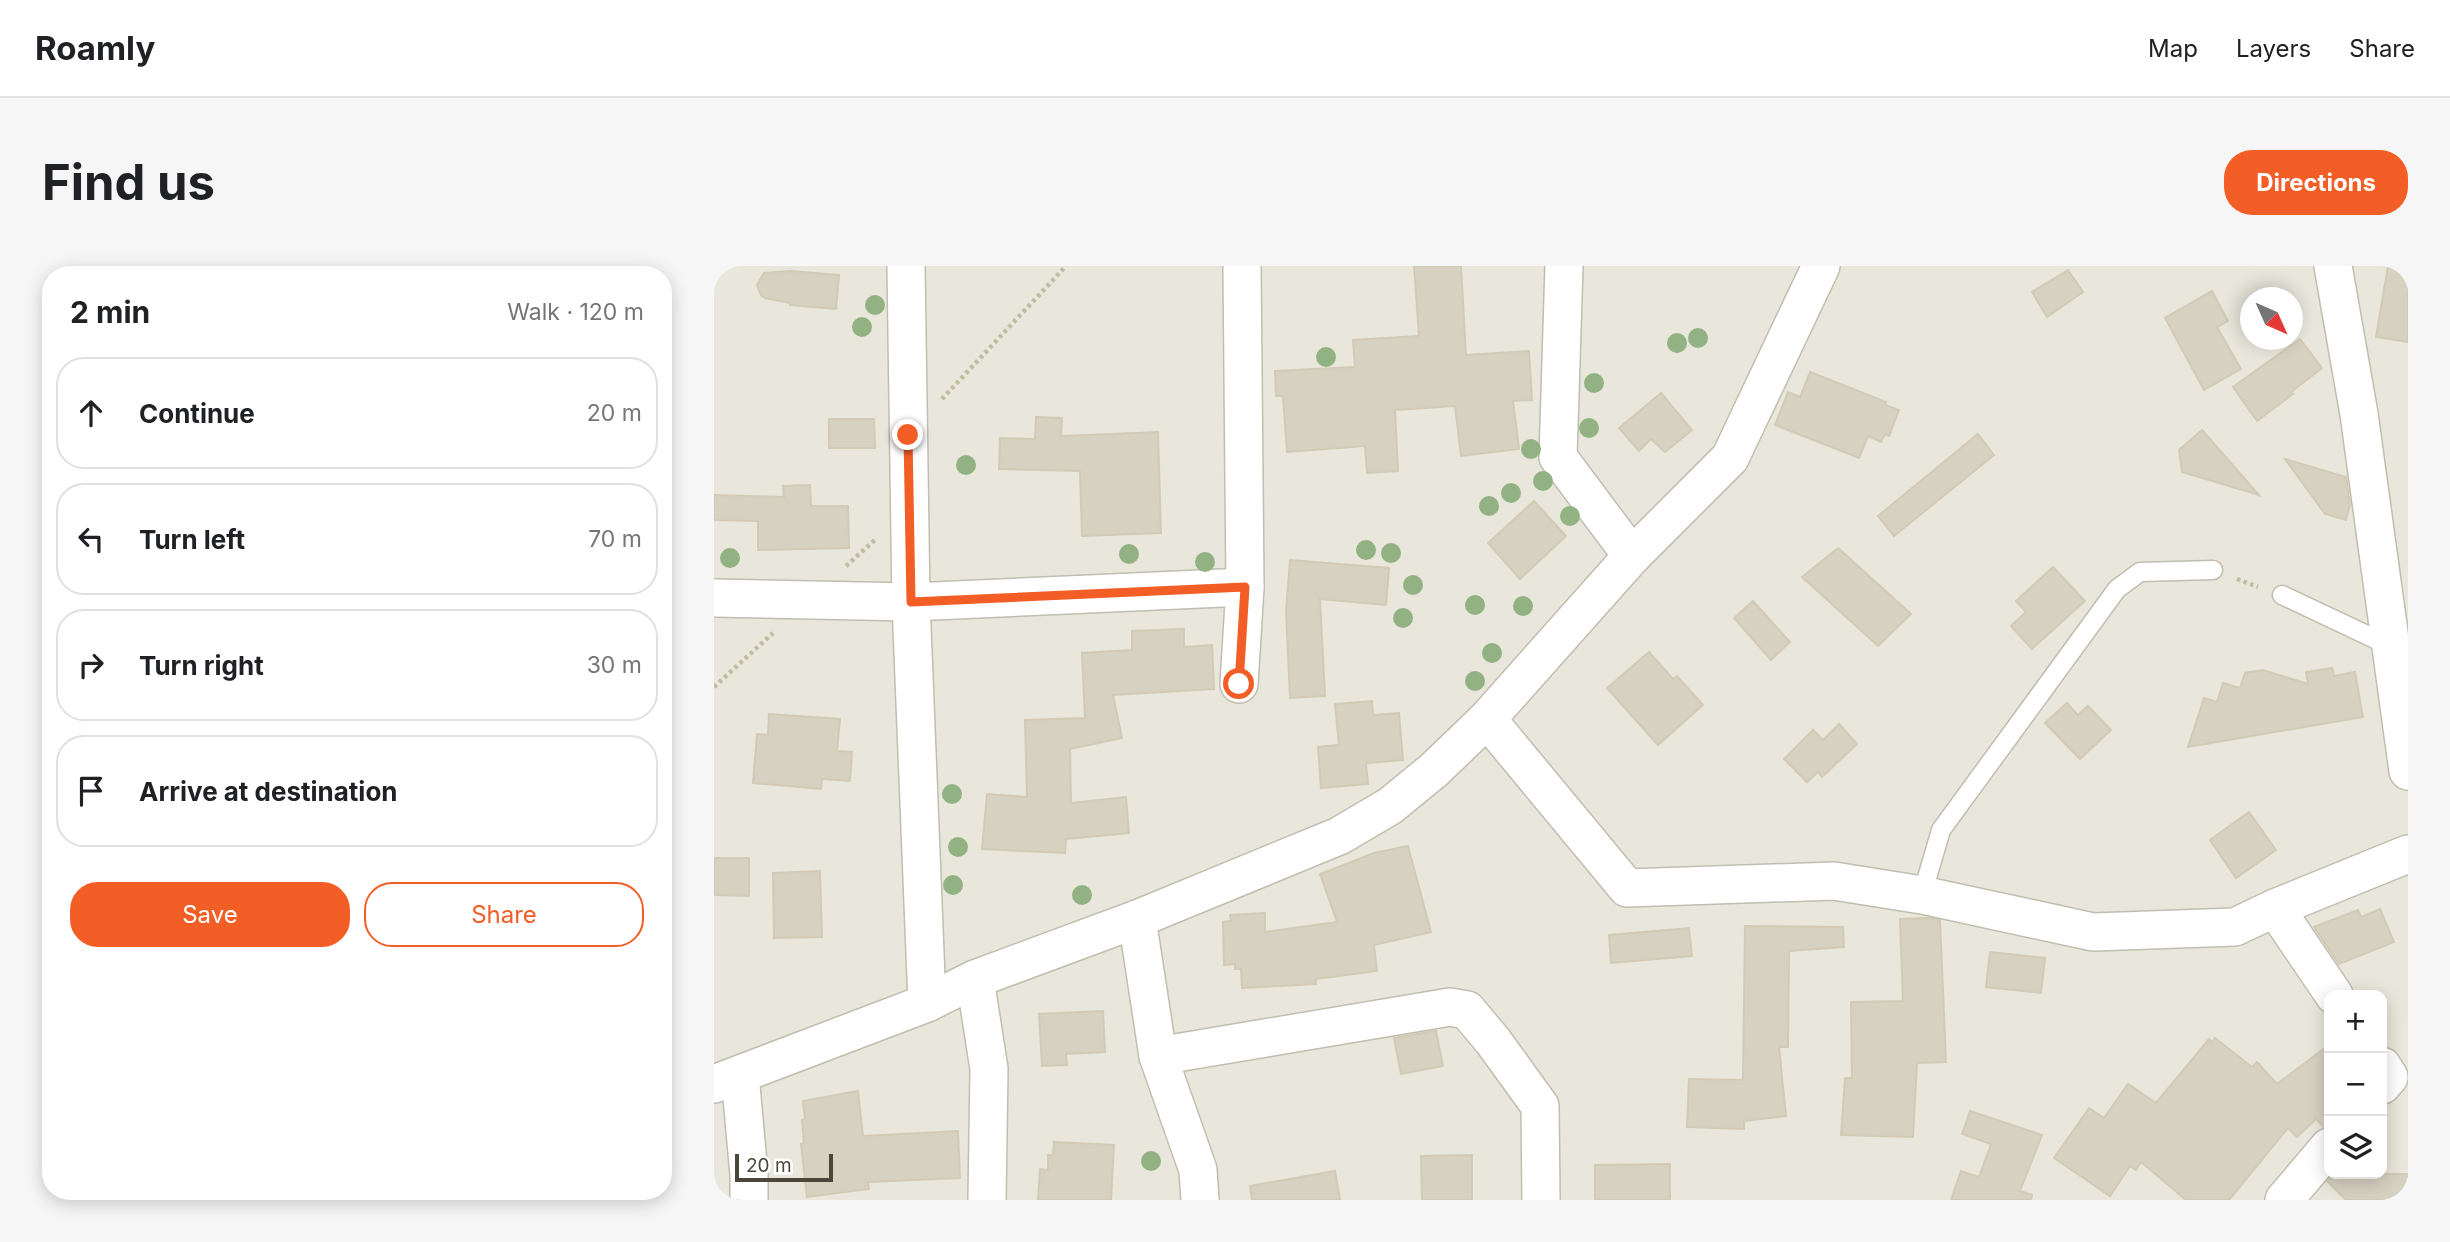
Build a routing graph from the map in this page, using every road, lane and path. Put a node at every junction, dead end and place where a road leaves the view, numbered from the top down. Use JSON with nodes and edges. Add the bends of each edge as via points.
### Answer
{"nodes":[{"id":1,"x":906,"y":266,"type":"edge"},
{"id":2,"x":1066,"y":266,"type":"edge"},
{"id":3,"x":1242,"y":266,"type":"edge"},
{"id":4,"x":1563,"y":266,"type":"edge"},
{"id":5,"x":1821,"y":266,"type":"edge"},
{"id":6,"x":2333,"y":266,"type":"edge"},
{"id":7,"x":908,"y":435,"type":"junction"},
{"id":8,"x":1632,"y":556,"type":"junction"},
{"id":9,"x":2213,"y":570,"type":"joint"},
{"id":10,"x":1245,"y":587,"type":"junction"},
{"id":11,"x":2282,"y":595,"type":"joint"},
{"id":12,"x":714,"y":598,"type":"edge"},
{"id":13,"x":911,"y":602,"type":"junction"},
{"id":14,"x":2390,"y":646,"type":"junction"},
{"id":15,"x":1239,"y":684,"type":"dead end"},
{"id":16,"x":1487,"y":719,"type":"junction"},
{"id":17,"x":2408,"y":771,"type":"edge"},
{"id":18,"x":2408,"y":855,"type":"edge"},
{"id":19,"x":1922,"y":895,"type":"junction"},
{"id":20,"x":2275,"y":908,"type":"junction"},
{"id":21,"x":1137,"y":919,"type":"junction"},
{"id":22,"x":975,"y":979,"type":"junction"},
{"id":23,"x":2331,"y":990,"type":"edge"},
{"id":24,"x":927,"y":1003,"type":"junction"},
{"id":25,"x":1158,"y":1056,"type":"junction"},
{"id":26,"x":727,"y":1079,"type":"edge"},
{"id":27,"x":2324,"y":1153,"type":"edge"},
{"id":28,"x":748,"y":1200,"type":"edge"},
{"id":29,"x":987,"y":1200,"type":"edge"},
{"id":30,"x":1200,"y":1200,"type":"edge"},
{"id":31,"x":1541,"y":1200,"type":"edge"},
{"id":32,"x":2284,"y":1200,"type":"edge"}],
"edges":[{"from":1,"to":7,"type":"street"},
{"from":2,"to":7,"type":"path"},
{"from":3,"to":10,"type":"street"},
{"from":4,"to":8,"type":"street","via":[[1558,457]]},
{"from":5,"to":8,"type":"street","via":[[1730,458]]},
{"from":6,"to":14,"type":"street","via":[[2359,414]]},
{"from":7,"to":13,"type":"street"},
{"from":8,"to":16,"type":"street"},
{"from":9,"to":11,"type":"path"},
{"from":9,"to":19,"type":"lane","via":[[2140,572],[2117,589],[1941,830]]},
{"from":10,"to":13,"type":"street"},
{"from":10,"to":15,"type":"street"},
{"from":11,"to":14,"type":"lane"},
{"from":12,"to":13,"type":"street"},
{"from":13,"to":24,"type":"street"},
{"from":14,"to":17,"type":"street"},
{"from":16,"to":19,"type":"street","via":[[1627,888],[1834,881]]},
{"from":16,"to":21,"type":"street","via":[[1399,799],[1339,836]]},
{"from":18,"to":20,"type":"street"},
{"from":19,"to":20,"type":"street","via":[[2093,932],[2235,927]]},
{"from":20,"to":23,"type":"street"},
{"from":21,"to":22,"type":"street"},
{"from":21,"to":25,"type":"street"},
{"from":22,"to":24,"type":"street"},
{"from":22,"to":29,"type":"street","via":[[989,1069]]},
{"from":24,"to":26,"type":"street"},
{"from":25,"to":30,"type":"street","via":[[1198,1170]]},
{"from":25,"to":31,"type":"street","via":[[1450,1007],[1467,1010],[1540,1106]]},
{"from":26,"to":28,"type":"street","via":[[748,1175]]},
{"from":27,"to":32,"type":"street"}]}
